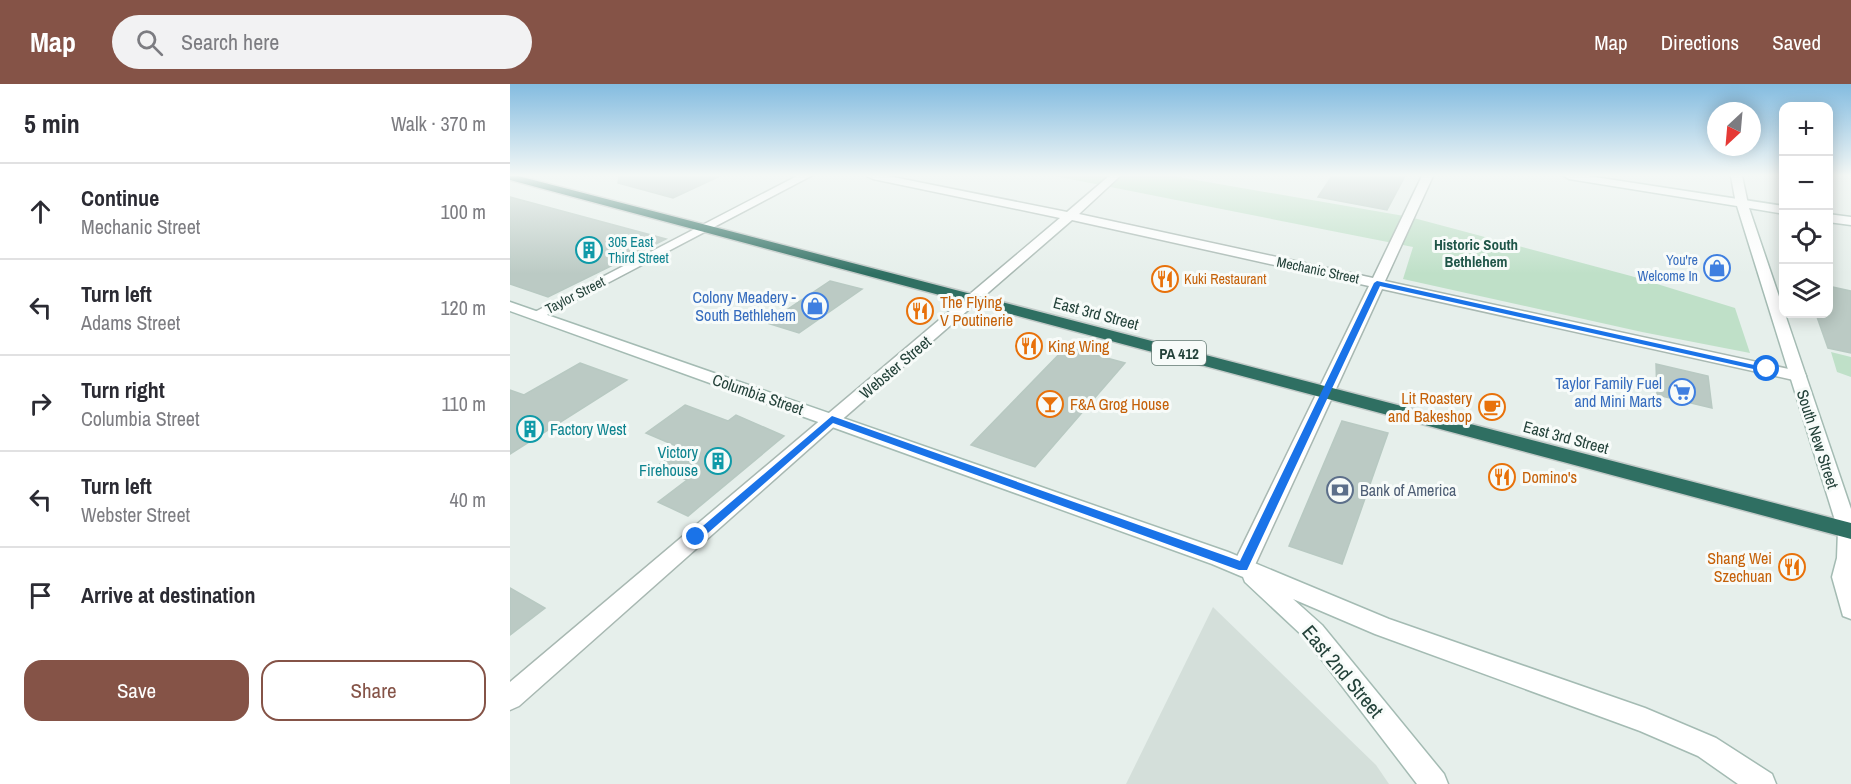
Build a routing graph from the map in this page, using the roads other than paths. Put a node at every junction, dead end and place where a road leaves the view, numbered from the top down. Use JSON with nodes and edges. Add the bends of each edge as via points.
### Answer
{"nodes":[{"id":1,"x":631,"y":209,"type":"edge"},
{"id":2,"x":742,"y":209,"type":"edge"},
{"id":3,"x":1033,"y":209,"type":"edge"},
{"id":4,"x":1077,"y":209,"type":"edge"},
{"id":5,"x":1412,"y":209,"type":"edge"},
{"id":6,"x":1744,"y":209,"type":"edge"},
{"id":7,"x":1069,"y":216,"type":"junction"},
{"id":8,"x":1833,"y":219,"type":"edge"},
{"id":9,"x":1851,"y":221,"type":"edge"},
{"id":10,"x":705,"y":228,"type":"junction"},
{"id":11,"x":1377,"y":283,"type":"junction"},
{"id":12,"x":975,"y":300,"type":"junction"},
{"id":13,"x":510,"y":306,"type":"edge"},
{"id":14,"x":536,"y":315,"type":"junction"},
{"id":15,"x":1798,"y":376,"type":"junction"},
{"id":16,"x":1326,"y":392,"type":"junction"},
{"id":17,"x":832,"y":419,"type":"junction"},
{"id":18,"x":1850,"y":532,"type":"edge"},
{"id":19,"x":1243,"y":567,"type":"junction"},
{"id":20,"x":1851,"y":609,"type":"edge"},
{"id":21,"x":510,"y":698,"type":"edge"},
{"id":22,"x":1434,"y":784,"type":"edge"},
{"id":23,"x":1762,"y":784,"type":"edge"}],
"edges":[{"from":1,"to":10,"type":"highway","name":"East 3rd Street","number":"PA 412"},
{"from":2,"to":10,"type":"street","name":"Taylor Street"},
{"from":3,"to":7,"type":"street","name":"Mechanic Street"},
{"from":4,"to":7,"type":"street","name":"Webster Street"},
{"from":5,"to":11,"type":"street"},
{"from":6,"to":15,"type":"street","name":"South New Street"},
{"from":7,"to":11,"type":"street","name":"Mechanic Street"},
{"from":7,"to":12,"type":"street","name":"Webster Street"},
{"from":8,"to":9,"type":"street"},
{"from":10,"to":12,"type":"highway","name":"East 3rd Street","number":"PA 412"},
{"from":10,"to":14,"type":"street","name":"Taylor Street"},
{"from":11,"to":15,"type":"street","name":"Mechanic Street"},
{"from":11,"to":16,"type":"street"},
{"from":12,"to":16,"type":"highway","name":"East 3rd Street","number":"PA 412"},
{"from":12,"to":17,"type":"street","name":"Webster Street"},
{"from":13,"to":14,"type":"street","name":"Columbia Street"},
{"from":14,"to":17,"type":"street","name":"Columbia Street"},
{"from":15,"to":18,"type":"street","name":"South New Street"},
{"from":16,"to":18,"type":"highway","name":"East 3rd Street","number":"PA 412"},
{"from":16,"to":19,"type":"street"},
{"from":17,"to":19,"type":"street","name":"Columbia Street"},
{"from":17,"to":21,"type":"street","name":"Webster Street"},
{"from":18,"to":20,"type":"street","name":"South New Street","via":[[1843,577]]},
{"from":19,"to":22,"type":"street","name":"East 2nd Street","via":[[1314,632]]},
{"from":19,"to":23,"type":"street","name":"Columbia Street","via":[[1383,627],[1645,720],[1707,747]]}]}
